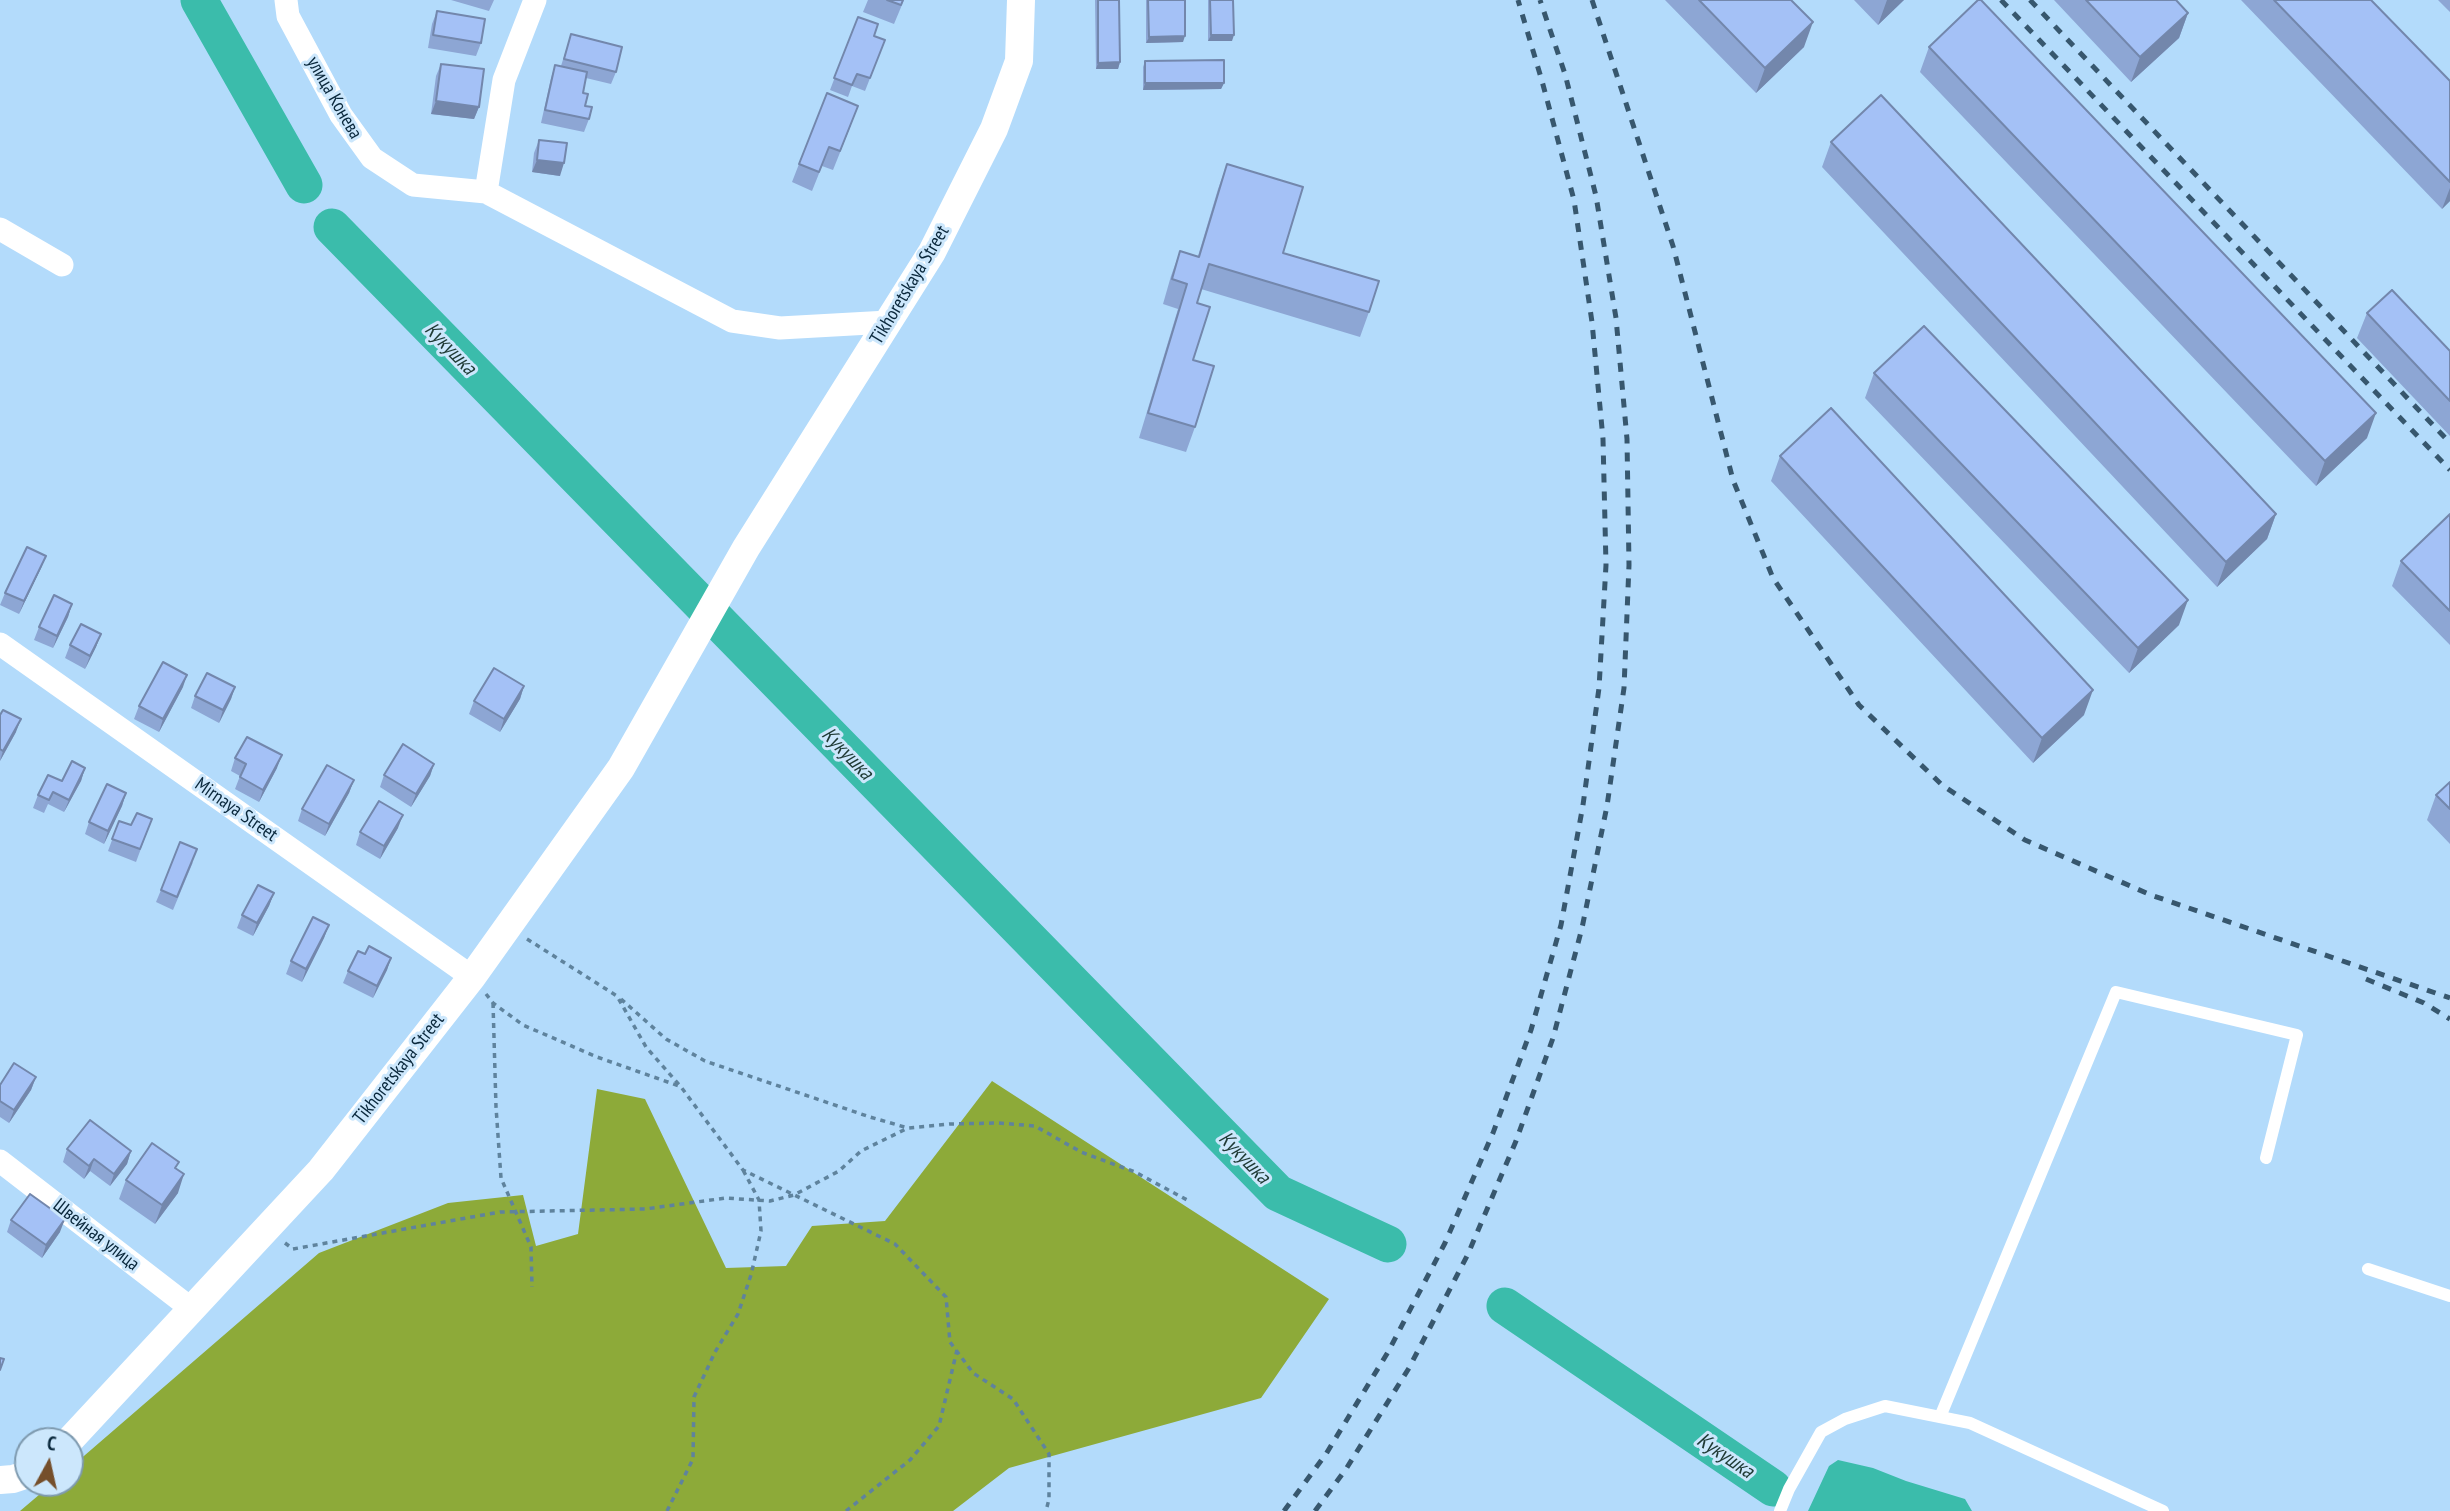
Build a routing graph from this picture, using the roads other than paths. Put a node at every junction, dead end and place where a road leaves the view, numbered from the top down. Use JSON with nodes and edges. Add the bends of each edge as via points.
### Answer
{"nodes":[{"id":1,"x":286,"y":0,"type":"edge"},
{"id":2,"x":535,"y":0,"type":"edge"},
{"id":3,"x":1021,"y":0,"type":"edge"},
{"id":4,"x":486,"y":192,"type":"junction"},
{"id":5,"x":0,"y":229,"type":"edge"},
{"id":6,"x":62,"y":265,"type":"dead end"},
{"id":7,"x":888,"y":322,"type":"junction"},
{"id":8,"x":0,"y":645,"type":"edge"},
{"id":9,"x":471,"y":976,"type":"junction"},
{"id":10,"x":2266,"y":1158,"type":"dead end"},
{"id":11,"x":0,"y":1161,"type":"edge"},
{"id":12,"x":2368,"y":1269,"type":"dead end"},
{"id":13,"x":2450,"y":1296,"type":"edge"},
{"id":14,"x":192,"y":1310,"type":"junction"},
{"id":15,"x":1940,"y":1417,"type":"junction"},
{"id":16,"x":82,"y":1427,"type":"edge"},
{"id":17,"x":1780,"y":1511,"type":"edge"},
{"id":18,"x":2163,"y":1511,"type":"edge"}],
"edges":[{"from":1,"to":4,"type":"street","name":"улица Конева","via":[[288,16],[341,115],[372,158],[413,185]]},
{"from":2,"to":4,"type":"street","via":[[504,80]]},
{"from":3,"to":7,"type":"street","name":"Tikhoretskaya Street","via":[[1019,61],[995,129],[932,251]]},
{"from":4,"to":7,"type":"street","via":[[732,321],[780,328]]},
{"from":5,"to":6,"type":"street"},
{"from":7,"to":9,"type":"street","name":"Tikhoretskaya Street","via":[[746,548],[621,768]]},
{"from":8,"to":9,"type":"street","name":"Mirnaya Street"},
{"from":9,"to":14,"type":"street","name":"Tikhoretskaya Street","via":[[321,1170]]},
{"from":10,"to":15,"type":"lane","via":[[2297,1035],[2116,992]]},
{"from":11,"to":14,"type":"street","name":"Швейная улица"},
{"from":12,"to":13,"type":"lane"},
{"from":14,"to":16,"type":"street","name":"Tikhoretskaya Street"},
{"from":15,"to":17,"type":"lane","via":[[1885,1406],[1821,1432]]},
{"from":15,"to":18,"type":"lane","via":[[1970,1423]]}]}
